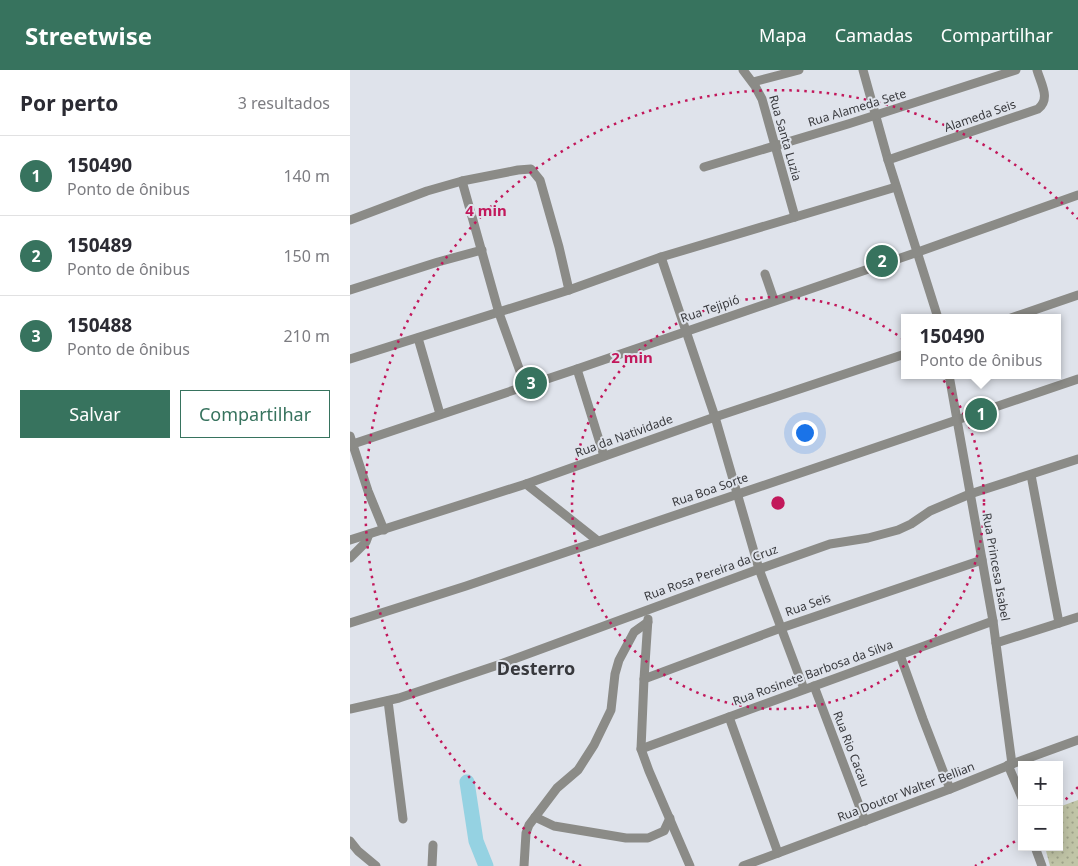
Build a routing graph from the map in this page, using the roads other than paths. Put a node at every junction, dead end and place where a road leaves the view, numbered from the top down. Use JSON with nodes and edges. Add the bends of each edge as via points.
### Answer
{"nodes":[{"id":1,"x":743,"y":70,"type":"edge"},
{"id":2,"x":798,"y":70,"type":"edge"},
{"id":3,"x":863,"y":70,"type":"edge"},
{"id":4,"x":1016,"y":70,"type":"edge"},
{"id":5,"x":1037,"y":70,"type":"edge"},
{"id":6,"x":753,"y":82,"type":"junction"},
{"id":7,"x":875,"y":115,"type":"junction"},
{"id":8,"x":775,"y":147,"type":"junction"},
{"id":9,"x":888,"y":160,"type":"junction"},
{"id":10,"x":704,"y":167,"type":"dead end"},
{"id":11,"x":462,"y":181,"type":"junction"},
{"id":12,"x":896,"y":187,"type":"junction"},
{"id":13,"x":1078,"y":195,"type":"edge"},
{"id":14,"x":795,"y":217,"type":"junction"},
{"id":15,"x":350,"y":220,"type":"edge"},
{"id":16,"x":482,"y":250,"type":"junction"},
{"id":17,"x":918,"y":252,"type":"junction"},
{"id":18,"x":661,"y":257,"type":"junction"},
{"id":19,"x":765,"y":274,"type":"dead end"},
{"id":20,"x":350,"y":290,"type":"edge"},
{"id":21,"x":569,"y":290,"type":"junction"},
{"id":22,"x":1078,"y":295,"type":"edge"},
{"id":23,"x":774,"y":300,"type":"junction"},
{"id":24,"x":499,"y":313,"type":"junction"},
{"id":25,"x":937,"y":314,"type":"edge"},
{"id":26,"x":1023,"y":314,"type":"edge"},
{"id":27,"x":685,"y":331,"type":"junction"},
{"id":28,"x":418,"y":338,"type":"junction"},
{"id":29,"x":901,"y":355,"type":"edge"},
{"id":30,"x":350,"y":360,"type":"edge"},
{"id":31,"x":577,"y":369,"type":"junction"},
{"id":32,"x":950,"y":379,"type":"edge"},
{"id":33,"x":1078,"y":379,"type":"edge"},
{"id":34,"x":525,"y":386,"type":"junction"},
{"id":35,"x":440,"y":414,"type":"junction"},
{"id":36,"x":715,"y":417,"type":"junction"},
{"id":37,"x":956,"y":419,"type":"junction"},
{"id":38,"x":351,"y":442,"type":"edge"},
{"id":39,"x":604,"y":456,"type":"junction"},
{"id":40,"x":1078,"y":459,"type":"edge"},
{"id":41,"x":1031,"y":475,"type":"junction"},
{"id":42,"x":526,"y":484,"type":"junction"},
{"id":43,"x":737,"y":494,"type":"junction"},
{"id":44,"x":970,"y":494,"type":"junction"},
{"id":45,"x":384,"y":530,"type":"junction"},
{"id":46,"x":369,"y":534,"type":"junction"},
{"id":47,"x":350,"y":540,"type":"edge"},
{"id":48,"x":598,"y":541,"type":"junction"},
{"id":49,"x":350,"y":558,"type":"edge"},
{"id":50,"x":982,"y":560,"type":"junction"},
{"id":51,"x":759,"y":569,"type":"junction"},
{"id":52,"x":650,"y":609,"type":"junction"},
{"id":53,"x":1077,"y":620,"type":"edge"},
{"id":54,"x":993,"y":621,"type":"junction"},
{"id":55,"x":648,"y":622,"type":"junction"},
{"id":56,"x":350,"y":623,"type":"edge"},
{"id":57,"x":1059,"y":623,"type":"junction"},
{"id":58,"x":781,"y":628,"type":"junction"},
{"id":59,"x":996,"y":643,"type":"junction"},
{"id":60,"x":900,"y":654,"type":"junction"},
{"id":61,"x":644,"y":679,"type":"junction"},
{"id":62,"x":814,"y":686,"type":"junction"},
{"id":63,"x":804,"y":689,"type":"junction"},
{"id":64,"x":388,"y":701,"type":"junction"},
{"id":65,"x":350,"y":709,"type":"edge"},
{"id":66,"x":729,"y":717,"type":"junction"},
{"id":67,"x":1078,"y":740,"type":"edge"},
{"id":68,"x":641,"y":748,"type":"junction"},
{"id":69,"x":1010,"y":764,"type":"junction"},
{"id":70,"x":1018,"y":787,"type":"edge"},
{"id":71,"x":950,"y":789,"type":"junction"},
{"id":72,"x":535,"y":818,"type":"junction"},
{"id":73,"x":670,"y":818,"type":"junction"},
{"id":74,"x":403,"y":819,"type":"dead end"},
{"id":75,"x":865,"y":821,"type":"junction"},
{"id":76,"x":350,"y":841,"type":"edge"},
{"id":77,"x":433,"y":845,"type":"dead end"},
{"id":78,"x":1036,"y":851,"type":"edge"},
{"id":79,"x":778,"y":852,"type":"junction"},
{"id":80,"x":376,"y":866,"type":"edge"},
{"id":81,"x":432,"y":866,"type":"edge"},
{"id":82,"x":524,"y":866,"type":"edge"},
{"id":83,"x":690,"y":866,"type":"edge"},
{"id":84,"x":743,"y":866,"type":"edge"},
{"id":85,"x":1042,"y":866,"type":"edge"}],
"edges":[{"from":1,"to":6,"type":"street","name":"Rua Santa Luzia"},
{"from":2,"to":6,"type":"street"},
{"from":3,"to":7,"type":"street"},
{"from":4,"to":7,"type":"street","name":"Rua Alameda Sete"},
{"from":5,"to":9,"type":"street","name":"Alameda Seis","via":[[1045,97],[1044,104],[1038,109]]},
{"from":6,"to":8,"type":"street","name":"Rua Santa Luzia","via":[[762,99]]},
{"from":7,"to":8,"type":"street","name":"Rua Alameda Sete"},
{"from":7,"to":9,"type":"street"},
{"from":8,"to":10,"type":"street","name":"Rua Alameda Sete"},
{"from":8,"to":14,"type":"street","name":"Rua Santa Luzia"},
{"from":9,"to":12,"type":"street"},
{"from":11,"to":15,"type":"street"},
{"from":11,"to":16,"type":"street"},
{"from":11,"to":21,"type":"street","via":[[531,169],[540,180]]},
{"from":12,"to":14,"type":"street"},
{"from":12,"to":17,"type":"street"},
{"from":13,"to":17,"type":"street","name":"Rua Tejipió"},
{"from":14,"to":18,"type":"street"},
{"from":16,"to":20,"type":"street"},
{"from":16,"to":24,"type":"street"},
{"from":17,"to":23,"type":"street","name":"Rua Tejipió"},
{"from":17,"to":25,"type":"street"},
{"from":18,"to":21,"type":"street"},
{"from":18,"to":27,"type":"street"},
{"from":19,"to":23,"type":"street"},
{"from":21,"to":24,"type":"street"},
{"from":22,"to":26,"type":"street"},
{"from":23,"to":27,"type":"street","name":"Rua Tejipió"},
{"from":24,"to":28,"type":"street"},
{"from":24,"to":34,"type":"street"},
{"from":27,"to":31,"type":"street","name":"Rua Tejipió"},
{"from":27,"to":36,"type":"street"},
{"from":28,"to":30,"type":"street"},
{"from":28,"to":35,"type":"street"},
{"from":29,"to":36,"type":"street","name":"Rua da Natividade"},
{"from":31,"to":34,"type":"street","name":"Rua Tejipió"},
{"from":31,"to":39,"type":"street"},
{"from":32,"to":37,"type":"street","name":"Rua Princesa Isabel"},
{"from":33,"to":37,"type":"street","name":"Rua Boa Sorte"},
{"from":34,"to":35,"type":"street","name":"Rua Tejipió"},
{"from":35,"to":38,"type":"street","name":"Rua Tejipió"},
{"from":36,"to":39,"type":"street","name":"Rua da Natividade"},
{"from":36,"to":43,"type":"street"},
{"from":37,"to":43,"type":"street","name":"Rua Boa Sorte"},
{"from":37,"to":44,"type":"street","name":"Rua Princesa Isabel"},
{"from":38,"to":45,"type":"street"},
{"from":39,"to":42,"type":"street","name":"Rua da Natividade"},
{"from":40,"to":41,"type":"street","name":"Rua Rosa Pereira da Cruz"},
{"from":41,"to":44,"type":"street","name":"Rua Rosa Pereira da Cruz"},
{"from":41,"to":57,"type":"street"},
{"from":42,"to":45,"type":"street","name":"Rua da Natividade"},
{"from":42,"to":48,"type":"street"},
{"from":43,"to":48,"type":"street","name":"Rua Boa Sorte"},
{"from":43,"to":51,"type":"street"},
{"from":44,"to":50,"type":"street","name":"Rua Princesa Isabel"},
{"from":44,"to":51,"type":"street","name":"Rua Rosa Pereira da Cruz","via":[[898,530],[830,544]]},
{"from":45,"to":46,"type":"street","name":"Rua da Natividade"},
{"from":46,"to":47,"type":"street","name":"Rua da Natividade"},
{"from":46,"to":49,"type":"street","via":[[366,542]]},
{"from":48,"to":56,"type":"street","name":"Rua Boa Sorte"},
{"from":50,"to":54,"type":"street","name":"Rua Princesa Isabel"},
{"from":50,"to":58,"type":"street","name":"Rua Seis"},
{"from":51,"to":52,"type":"street","name":"Rua Rosa Pereira da Cruz"},
{"from":51,"to":58,"type":"street"},
{"from":52,"to":55,"type":"street"},
{"from":52,"to":64,"type":"street","name":"Rua Rosa Pereira da Cruz"},
{"from":53,"to":57,"type":"street"},
{"from":54,"to":59,"type":"street","name":"Rua Princesa Isabel"},
{"from":54,"to":60,"type":"street","name":"Rua Rosinete Barbosa da Silva"},
{"from":55,"to":61,"type":"street"},
{"from":55,"to":72,"type":"street","via":[[634,632],[620,660],[611,710],[594,745],[578,770],[557,788]]},
{"from":57,"to":59,"type":"street"},
{"from":58,"to":61,"type":"street","name":"Rua Seis"},
{"from":58,"to":63,"type":"street"},
{"from":59,"to":69,"type":"street","name":"Rua Princesa Isabel"},
{"from":60,"to":62,"type":"street","name":"Rua Rosinete Barbosa da Silva"},
{"from":60,"to":71,"type":"street"},
{"from":61,"to":68,"type":"street"},
{"from":62,"to":63,"type":"street","name":"Rua Rosinete Barbosa da Silva"},
{"from":62,"to":75,"type":"street","name":"Rua Rio Cacau"},
{"from":63,"to":66,"type":"street","name":"Rua Rosinete Barbosa da Silva"},
{"from":64,"to":65,"type":"street","name":"Rua Rosa Pereira da Cruz"},
{"from":64,"to":74,"type":"street"},
{"from":66,"to":68,"type":"street","name":"Rua Rosinete Barbosa da Silva"},
{"from":66,"to":79,"type":"street"},
{"from":67,"to":69,"type":"street","name":"Rua Doutor Walter Bellian"},
{"from":68,"to":73,"type":"street"},
{"from":69,"to":70,"type":"street","name":"Rua Princesa Isabel"},
{"from":69,"to":71,"type":"street","name":"Rua Doutor Walter Bellian"},
{"from":71,"to":75,"type":"street","name":"Rua Doutor Walter Bellian"},
{"from":72,"to":73,"type":"street","via":[[554,826],[626,838],[648,838],[664,831]]},
{"from":72,"to":82,"type":"street","via":[[526,833]]},
{"from":73,"to":83,"type":"street"},
{"from":75,"to":79,"type":"street","name":"Rua Doutor Walter Bellian"},
{"from":76,"to":80,"type":"street"},
{"from":77,"to":81,"type":"street"},
{"from":78,"to":85,"type":"street"},
{"from":79,"to":84,"type":"street","name":"Rua Doutor Walter Bellian"}]}
